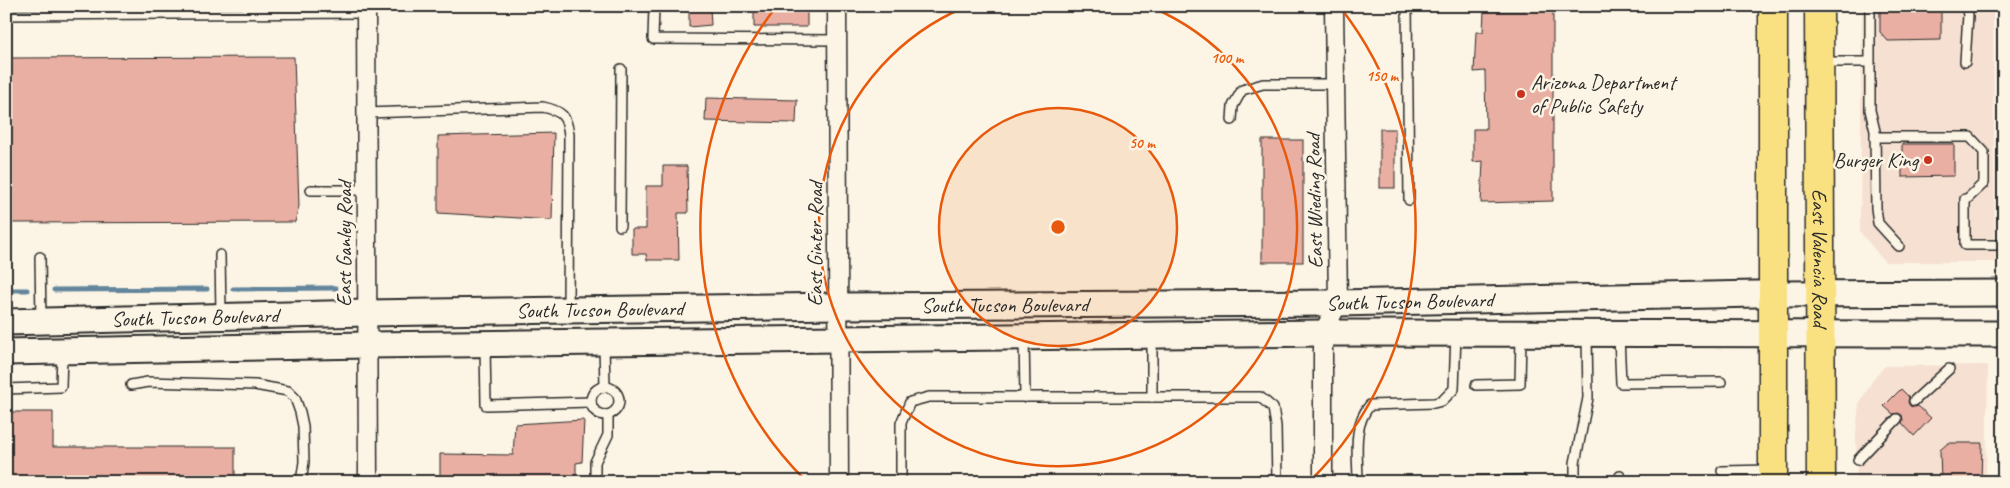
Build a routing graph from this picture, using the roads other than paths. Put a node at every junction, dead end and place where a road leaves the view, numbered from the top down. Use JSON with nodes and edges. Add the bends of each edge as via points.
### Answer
{"nodes":[{"id":1,"x":654,"y":6,"type":"edge"},
{"id":2,"x":837,"y":6,"type":"edge"},
{"id":3,"x":1334,"y":6,"type":"edge"},
{"id":4,"x":1407,"y":6,"type":"edge"},
{"id":5,"x":1773,"y":6,"type":"edge"},
{"id":6,"x":1819,"y":6,"type":"edge"},
{"id":7,"x":1870,"y":6,"type":"edge"},
{"id":8,"x":1966,"y":6,"type":"edge"},
{"id":9,"x":366,"y":10,"type":"edge"},
{"id":10,"x":6,"y":15,"type":"edge"},
{"id":11,"x":837,"y":40,"type":"junction"},
{"id":12,"x":1819,"y":62,"type":"junction"},
{"id":13,"x":1869,"y":62,"type":"junction"},
{"id":14,"x":1965,"y":62,"type":"dead end"},
{"id":15,"x":621,"y":69,"type":"dead end"},
{"id":16,"x":1335,"y":84,"type":"junction"},
{"id":17,"x":366,"y":112,"type":"junction"},
{"id":18,"x":1232,"y":120,"type":"dead end"},
{"id":19,"x":1876,"y":137,"type":"junction"},
{"id":20,"x":311,"y":190,"type":"dead end"},
{"id":21,"x":366,"y":190,"type":"junction"},
{"id":22,"x":1409,"y":200,"type":"dead end"},
{"id":23,"x":620,"y":226,"type":"dead end"},
{"id":24,"x":2004,"y":245,"type":"edge"},
{"id":25,"x":1899,"y":246,"type":"dead end"},
{"id":26,"x":220,"y":255,"type":"dead end"},
{"id":27,"x":40,"y":257,"type":"dead end"},
{"id":28,"x":2004,"y":293,"type":"edge"},
{"id":29,"x":1774,"y":295,"type":"junction"},
{"id":30,"x":1821,"y":295,"type":"junction"},
{"id":31,"x":1338,"y":303,"type":"junction"},
{"id":32,"x":837,"y":306,"type":"junction"},
{"id":33,"x":568,"y":310,"type":"junction"},
{"id":34,"x":366,"y":313,"type":"junction"},
{"id":35,"x":221,"y":317,"type":"junction"},
{"id":36,"x":41,"y":321,"type":"junction"},
{"id":37,"x":6,"y":322,"type":"edge"},
{"id":38,"x":1323,"y":333,"type":"junction"},
{"id":39,"x":1456,"y":334,"type":"junction"},
{"id":40,"x":1521,"y":334,"type":"junction"},
{"id":41,"x":1587,"y":334,"type":"junction"},
{"id":42,"x":1619,"y":334,"type":"junction"},
{"id":43,"x":1821,"y":334,"type":"junction"},
{"id":44,"x":2004,"y":334,"type":"edge"},
{"id":45,"x":1152,"y":335,"type":"junction"},
{"id":46,"x":1773,"y":335,"type":"junction"},
{"id":47,"x":1024,"y":337,"type":"junction"},
{"id":48,"x":837,"y":339,"type":"junction"},
{"id":49,"x":604,"y":342,"type":"junction"},
{"id":50,"x":485,"y":344,"type":"junction"},
{"id":51,"x":367,"y":345,"type":"junction"},
{"id":52,"x":62,"y":351,"type":"junction"},
{"id":53,"x":6,"y":352,"type":"edge"},
{"id":54,"x":1949,"y":369,"type":"dead end"},
{"id":55,"x":1721,"y":382,"type":"dead end"},
{"id":56,"x":1476,"y":384,"type":"dead end"},
{"id":57,"x":131,"y":385,"type":"dead end"},
{"id":58,"x":605,"y":387,"type":"junction"},
{"id":59,"x":6,"y":389,"type":"edge"},
{"id":60,"x":1025,"y":397,"type":"junction"},
{"id":61,"x":1152,"y":397,"type":"junction"},
{"id":62,"x":1914,"y":401,"type":"dead end"},
{"id":63,"x":591,"y":402,"type":"junction"},
{"id":64,"x":608,"y":416,"type":"junction"},
{"id":65,"x":1897,"y":419,"type":"dead end"},
{"id":66,"x":1858,"y":460,"type":"dead end"},
{"id":67,"x":1722,"y":471,"type":"dead end"},
{"id":68,"x":1773,"y":476,"type":"edge"},
{"id":69,"x":1478,"y":481,"type":"edge"},
{"id":70,"x":301,"y":482,"type":"edge"},
{"id":71,"x":368,"y":482,"type":"edge"},
{"id":72,"x":595,"y":482,"type":"edge"},
{"id":73,"x":839,"y":482,"type":"edge"},
{"id":74,"x":901,"y":482,"type":"edge"},
{"id":75,"x":1276,"y":482,"type":"edge"},
{"id":76,"x":1323,"y":482,"type":"edge"},
{"id":77,"x":1358,"y":482,"type":"edge"},
{"id":78,"x":1522,"y":482,"type":"edge"},
{"id":79,"x":1575,"y":482,"type":"edge"},
{"id":80,"x":1821,"y":482,"type":"edge"}],
"edges":[{"from":1,"to":11,"type":"lane","via":[[653,39]]},
{"from":2,"to":11,"type":"street","name":"East Ginter Road"},
{"from":3,"to":16,"type":"street","name":"East Wieding Road"},
{"from":4,"to":22,"type":"lane"},
{"from":5,"to":29,"type":"main road"},
{"from":6,"to":12,"type":"main road","name":"East Valencia Road"},
{"from":7,"to":13,"type":"lane"},
{"from":8,"to":14,"type":"lane"},
{"from":9,"to":10,"type":"lane"},
{"from":9,"to":17,"type":"street","name":"East Ganley Road"},
{"from":11,"to":32,"type":"street","name":"East Ginter Road"},
{"from":12,"to":13,"type":"lane"},
{"from":12,"to":30,"type":"main road","name":"East Valencia Road"},
{"from":13,"to":19,"type":"lane","via":[[1870,110]]},
{"from":15,"to":23,"type":"lane"},
{"from":16,"to":18,"type":"lane","via":[[1263,84],[1242,90],[1233,106]]},
{"from":16,"to":31,"type":"street","name":"East Wieding Road"},
{"from":17,"to":21,"type":"street","name":"East Ganley Road"},
{"from":17,"to":33,"type":"lane","via":[[543,107],[563,115],[569,135]]},
{"from":19,"to":24,"type":"lane","via":[[1970,137],[1984,152],[1984,182],[1965,200],[1965,245]]},
{"from":19,"to":25,"type":"lane","via":[[1878,223]]},
{"from":20,"to":21,"type":"lane"},
{"from":21,"to":34,"type":"street","name":"East Ganley Road"},
{"from":26,"to":35,"type":"lane"},
{"from":27,"to":36,"type":"lane"},
{"from":28,"to":30,"type":"main road","name":"South Tucson Boulevard"},
{"from":29,"to":30,"type":"main road","name":"South Tucson Boulevard"},
{"from":29,"to":31,"type":"main road","name":"South Tucson Boulevard"},
{"from":29,"to":46,"type":"main road"},
{"from":30,"to":43,"type":"main road","name":"East Valencia Road"},
{"from":31,"to":32,"type":"main road","name":"South Tucson Boulevard"},
{"from":31,"to":38,"type":"street","name":"East Wieding Road"},
{"from":32,"to":33,"type":"main road","name":"South Tucson Boulevard"},
{"from":32,"to":48,"type":"street","name":"East Ginter Road"},
{"from":33,"to":34,"type":"main road","name":"South Tucson Boulevard"},
{"from":34,"to":35,"type":"main road","name":"South Tucson Boulevard"},
{"from":34,"to":51,"type":"street","name":"East Ganley Road"},
{"from":35,"to":36,"type":"main road","name":"South Tucson Boulevard"},
{"from":36,"to":37,"type":"main road","name":"South Tucson Boulevard"},
{"from":38,"to":39,"type":"main road","name":"South Tucson Boulevard"},
{"from":38,"to":45,"type":"main road","name":"South Tucson Boulevard"},
{"from":38,"to":76,"type":"street","name":"East Wieding Road"},
{"from":39,"to":40,"type":"main road","name":"South Tucson Boulevard"},
{"from":39,"to":77,"type":"lane","via":[[1454,389],[1442,401],[1370,405],[1364,412],[1357,428]]},
{"from":40,"to":41,"type":"main road","name":"South Tucson Boulevard"},
{"from":40,"to":56,"type":"lane","via":[[1520,384]]},
{"from":41,"to":42,"type":"main road","name":"South Tucson Boulevard"},
{"from":41,"to":79,"type":"lane","via":[[1588,398],[1575,463]]},
{"from":42,"to":46,"type":"main road","name":"South Tucson Boulevard"},
{"from":42,"to":55,"type":"lane","via":[[1621,383]]},
{"from":43,"to":44,"type":"main road","name":"South Tucson Boulevard"},
{"from":43,"to":46,"type":"main road","name":"South Tucson Boulevard"},
{"from":43,"to":80,"type":"main road","name":"East Valencia Road"},
{"from":45,"to":47,"type":"main road","name":"South Tucson Boulevard"},
{"from":45,"to":61,"type":"lane"},
{"from":46,"to":68,"type":"main road"},
{"from":47,"to":48,"type":"main road","name":"South Tucson Boulevard"},
{"from":47,"to":60,"type":"lane"},
{"from":48,"to":49,"type":"main road","name":"South Tucson Boulevard"},
{"from":48,"to":73,"type":"street","name":"East Ginter Road"},
{"from":49,"to":50,"type":"main road","name":"South Tucson Boulevard"},
{"from":49,"to":58,"type":"lane"},
{"from":50,"to":51,"type":"main road","name":"South Tucson Boulevard"},
{"from":50,"to":63,"type":"lane","via":[[486,405]]},
{"from":51,"to":52,"type":"main road","name":"South Tucson Boulevard"},
{"from":51,"to":71,"type":"street","name":"East Ganley Road"},
{"from":52,"to":53,"type":"main road","name":"South Tucson Boulevard"},
{"from":52,"to":59,"type":"lane","via":[[61,387]]},
{"from":54,"to":62,"type":"lane"},
{"from":57,"to":70,"type":"lane","via":[[148,382],[256,385],[288,391],[295,398],[303,426]]},
{"from":58,"to":63,"type":"lane","via":[[596,391]]},
{"from":58,"to":64,"type":"lane","via":[[614,390],[619,398],[618,408]]},
{"from":60,"to":61,"type":"lane"},
{"from":60,"to":74,"type":"lane","via":[[929,397],[910,402],[901,424]]},
{"from":61,"to":75,"type":"lane","via":[[1260,397],[1273,408]]},
{"from":63,"to":64,"type":"lane","via":[[595,412]]},
{"from":64,"to":72,"type":"lane","via":[[608,435],[595,462]]},
{"from":65,"to":66,"type":"lane"},
{"from":67,"to":68,"type":"lane"},
{"from":69,"to":78,"type":"lane"}]}
